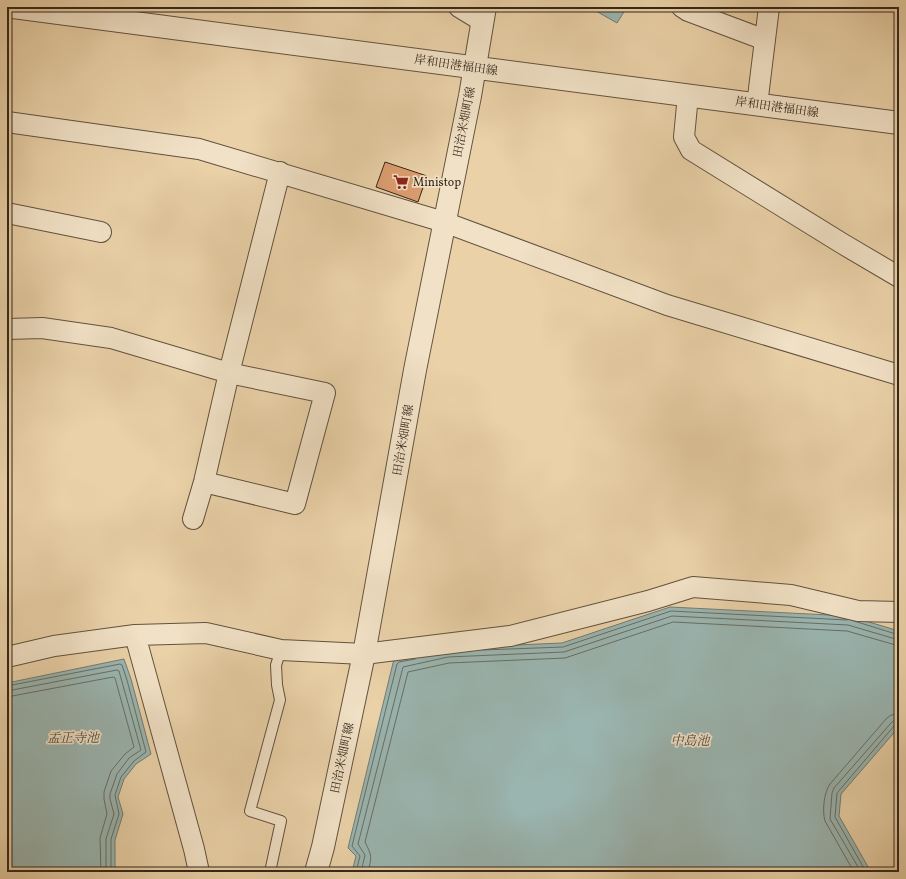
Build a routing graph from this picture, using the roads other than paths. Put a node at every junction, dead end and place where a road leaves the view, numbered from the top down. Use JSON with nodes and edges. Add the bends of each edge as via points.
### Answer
{"nodes":[{"id":1,"x":13,"y":7,"type":"edge"},
{"id":2,"x":459,"y":7,"type":"edge"},
{"id":3,"x":682,"y":7,"type":"edge"},
{"id":4,"x":769,"y":7,"type":"edge"},
{"id":5,"x":484,"y":14,"type":"edge"},
{"id":6,"x":765,"y":40,"type":"junction"},
{"id":7,"x":475,"y":67,"type":"junction"},
{"id":8,"x":688,"y":95,"type":"junction"},
{"id":9,"x":757,"y":105,"type":"junction"},
{"id":10,"x":7,"y":122,"type":"edge"},
{"id":11,"x":899,"y":123,"type":"edge"},
{"id":12,"x":280,"y":172,"type":"junction"},
{"id":13,"x":7,"y":212,"type":"edge"},
{"id":14,"x":444,"y":222,"type":"junction"},
{"id":15,"x":101,"y":232,"type":"dead end"},
{"id":16,"x":899,"y":277,"type":"edge"},
{"id":17,"x":7,"y":329,"type":"edge"},
{"id":18,"x":229,"y":373,"type":"junction"},
{"id":19,"x":899,"y":375,"type":"edge"},
{"id":20,"x":204,"y":482,"type":"junction"},
{"id":21,"x":193,"y":519,"type":"dead end"},
{"id":22,"x":899,"y":612,"type":"edge"},
{"id":23,"x":135,"y":635,"type":"junction"},
{"id":24,"x":280,"y":650,"type":"junction"},
{"id":25,"x":364,"y":654,"type":"junction"},
{"id":26,"x":7,"y":657,"type":"edge"},
{"id":27,"x":199,"y":872,"type":"edge"},
{"id":28,"x":270,"y":872,"type":"edge"},
{"id":29,"x":316,"y":872,"type":"edge"}],
"edges":[{"from":1,"to":7,"type":"street","name":"岸和田港福田線"},
{"from":2,"to":5,"type":"street"},
{"from":3,"to":6,"type":"street"},
{"from":4,"to":6,"type":"street"},
{"from":5,"to":7,"type":"street","name":"田治米畑町線"},
{"from":6,"to":9,"type":"street"},
{"from":7,"to":8,"type":"street","name":"岸和田港福田線"},
{"from":7,"to":14,"type":"street","name":"田治米畑町線"},
{"from":8,"to":9,"type":"street","name":"岸和田港福田線"},
{"from":8,"to":16,"type":"street","via":[[684,138],[691,150]]},
{"from":9,"to":11,"type":"street","name":"岸和田港福田線"},
{"from":10,"to":12,"type":"street","via":[[199,148]]},
{"from":12,"to":14,"type":"street"},
{"from":12,"to":18,"type":"street"},
{"from":13,"to":15,"type":"street"},
{"from":14,"to":19,"type":"street","via":[[667,305]]},
{"from":14,"to":25,"type":"street","name":"田治米畑町線"},
{"from":17,"to":18,"type":"street","via":[[42,328],[111,338]]},
{"from":18,"to":20,"type":"street"},
{"from":18,"to":20,"type":"street","via":[[325,393],[295,504]]},
{"from":20,"to":21,"type":"street"},
{"from":22,"to":25,"type":"street","via":[[858,611],[791,595],[692,587],[648,601],[510,636]]},
{"from":23,"to":24,"type":"street","via":[[206,633]]},
{"from":23,"to":26,"type":"street","via":[[54,646]]},
{"from":23,"to":27,"type":"street"},
{"from":24,"to":25,"type":"street"},
{"from":24,"to":28,"type":"lane","via":[[276,665],[280,700],[250,811],[281,821]]},
{"from":25,"to":29,"type":"street","name":"田治米畑町線"}]}
